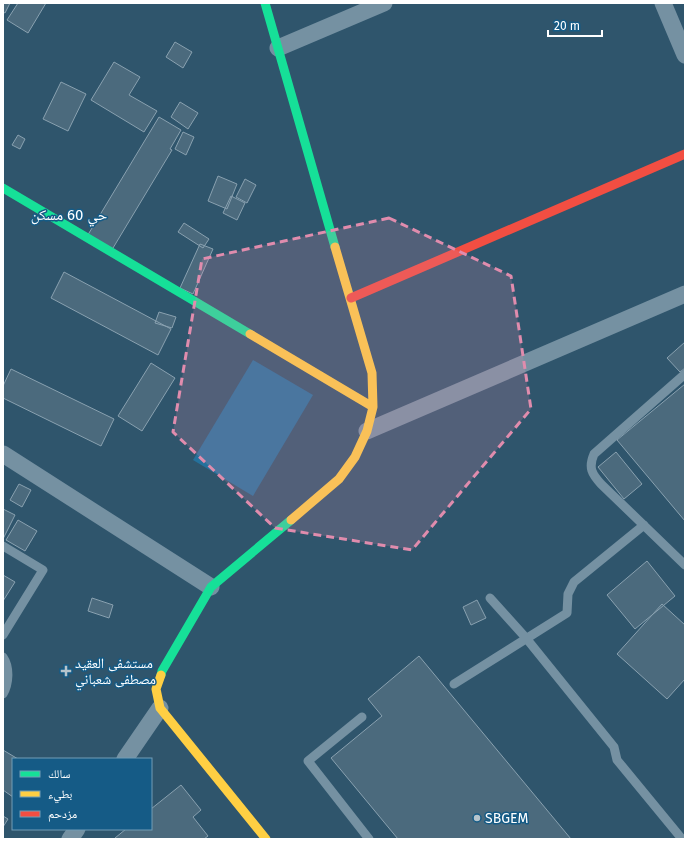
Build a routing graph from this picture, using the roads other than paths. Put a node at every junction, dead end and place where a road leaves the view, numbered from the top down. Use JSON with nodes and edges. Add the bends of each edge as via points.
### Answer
{"nodes":[{"id":1,"x":265,"y":3,"type":"edge"},
{"id":2,"x":384,"y":3,"type":"edge"},
{"id":3,"x":663,"y":3,"type":"edge"},
{"id":4,"x":278,"y":48,"type":"junction"},
{"id":5,"x":685,"y":55,"type":"edge"},
{"id":6,"x":685,"y":154,"type":"edge"},
{"id":7,"x":3,"y":188,"type":"edge"},
{"id":8,"x":685,"y":294,"type":"edge"},
{"id":9,"x":351,"y":298,"type":"junction"},
{"id":10,"x":685,"y":374,"type":"edge"},
{"id":11,"x":373,"y":407,"type":"junction"},
{"id":12,"x":367,"y":431,"type":"junction"},
{"id":13,"x":3,"y":454,"type":"edge"},
{"id":14,"x":644,"y":524,"type":"junction"},
{"id":15,"x":3,"y":546,"type":"edge"},
{"id":16,"x":685,"y":565,"type":"edge"},
{"id":17,"x":211,"y":587,"type":"junction"},
{"id":18,"x":490,"y":598,"type":"dead end"},
{"id":19,"x":3,"y":636,"type":"edge"},
{"id":20,"x":526,"y":638,"type":"junction"},
{"id":21,"x":3,"y":657,"type":"edge"},
{"id":22,"x":454,"y":684,"type":"dead end"},
{"id":23,"x":3,"y":694,"type":"edge"},
{"id":24,"x":160,"y":708,"type":"junction"},
{"id":25,"x":362,"y":717,"type":"dead end"},
{"id":26,"x":126,"y":758,"type":"edge"},
{"id":27,"x":76,"y":830,"type":"edge"},
{"id":28,"x":70,"y":839,"type":"edge"},
{"id":29,"x":266,"y":839,"type":"edge"},
{"id":30,"x":369,"y":839,"type":"edge"},
{"id":31,"x":682,"y":839,"type":"edge"}],
"edges":[{"from":1,"to":4,"type":"street"},
{"from":2,"to":4,"type":"street"},
{"from":3,"to":5,"type":"street"},
{"from":4,"to":9,"type":"street"},
{"from":6,"to":9,"type":"street"},
{"from":7,"to":11,"type":"street"},
{"from":8,"to":12,"type":"street"},
{"from":9,"to":11,"type":"street","via":[[372,373]]},
{"from":10,"to":14,"type":"lane","via":[[594,454],[591,462],[594,476]]},
{"from":11,"to":12,"type":"street"},
{"from":12,"to":17,"type":"street","via":[[355,457],[338,479]]},
{"from":13,"to":17,"type":"street"},
{"from":14,"to":16,"type":"lane"},
{"from":14,"to":20,"type":"lane","via":[[574,582],[568,594],[566,613]]},
{"from":15,"to":19,"type":"lane","via":[[43,570]]},
{"from":17,"to":24,"type":"street","via":[[162,671],[156,689]]},
{"from":18,"to":20,"type":"lane"},
{"from":20,"to":22,"type":"lane"},
{"from":20,"to":31,"type":"lane","via":[[614,747],[617,760]]},
{"from":21,"to":23,"type":"lane","via":[[8,676]]},
{"from":24,"to":26,"type":"street"},
{"from":24,"to":29,"type":"street"},
{"from":25,"to":30,"type":"lane","via":[[308,762]]},
{"from":27,"to":28,"type":"street"}]}
